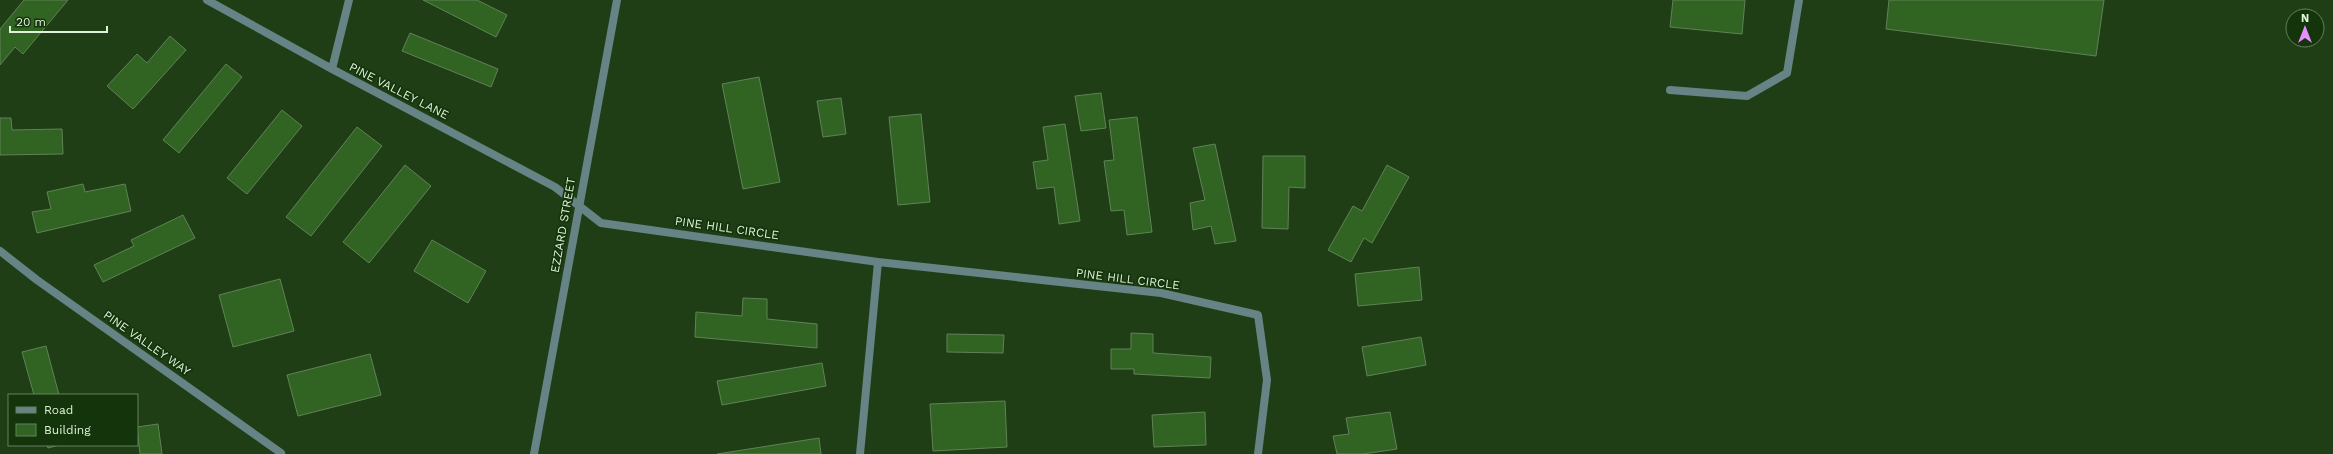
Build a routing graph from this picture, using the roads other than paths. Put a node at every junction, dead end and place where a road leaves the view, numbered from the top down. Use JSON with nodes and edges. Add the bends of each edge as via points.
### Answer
{"nodes":[{"id":1,"x":207,"y":0,"type":"edge"},
{"id":2,"x":349,"y":0,"type":"edge"},
{"id":3,"x":617,"y":0,"type":"edge"},
{"id":4,"x":1799,"y":0,"type":"edge"},
{"id":5,"x":332,"y":69,"type":"junction"},
{"id":6,"x":1670,"y":90,"type":"dead end"},
{"id":7,"x":578,"y":206,"type":"junction"},
{"id":8,"x":0,"y":251,"type":"edge"},
{"id":9,"x":878,"y":262,"type":"junction"},
{"id":10,"x":281,"y":453,"type":"edge"},
{"id":11,"x":534,"y":454,"type":"edge"},
{"id":12,"x":860,"y":454,"type":"edge"},
{"id":13,"x":1258,"y":454,"type":"edge"}],
"edges":[{"from":1,"to":5,"type":"street","name":"PINE VALLEY LANE"},
{"from":2,"to":5,"type":"street"},
{"from":3,"to":7,"type":"street","name":"EZZARD STREET"},
{"from":4,"to":6,"type":"street","via":[[1787,74],[1747,96]]},
{"from":5,"to":7,"type":"street","name":"PINE VALLEY LANE","via":[[555,187]]},
{"from":7,"to":9,"type":"street","name":"PINE HILL CIRCLE","via":[[601,222]]},
{"from":7,"to":11,"type":"street","name":"EZZARD STREET"},
{"from":8,"to":10,"type":"street","name":"PINE VALLEY WAY"},
{"from":9,"to":12,"type":"street"},
{"from":9,"to":13,"type":"street","name":"PINE HILL CIRCLE","via":[[1161,293],[1258,314],[1267,380]]}]}
